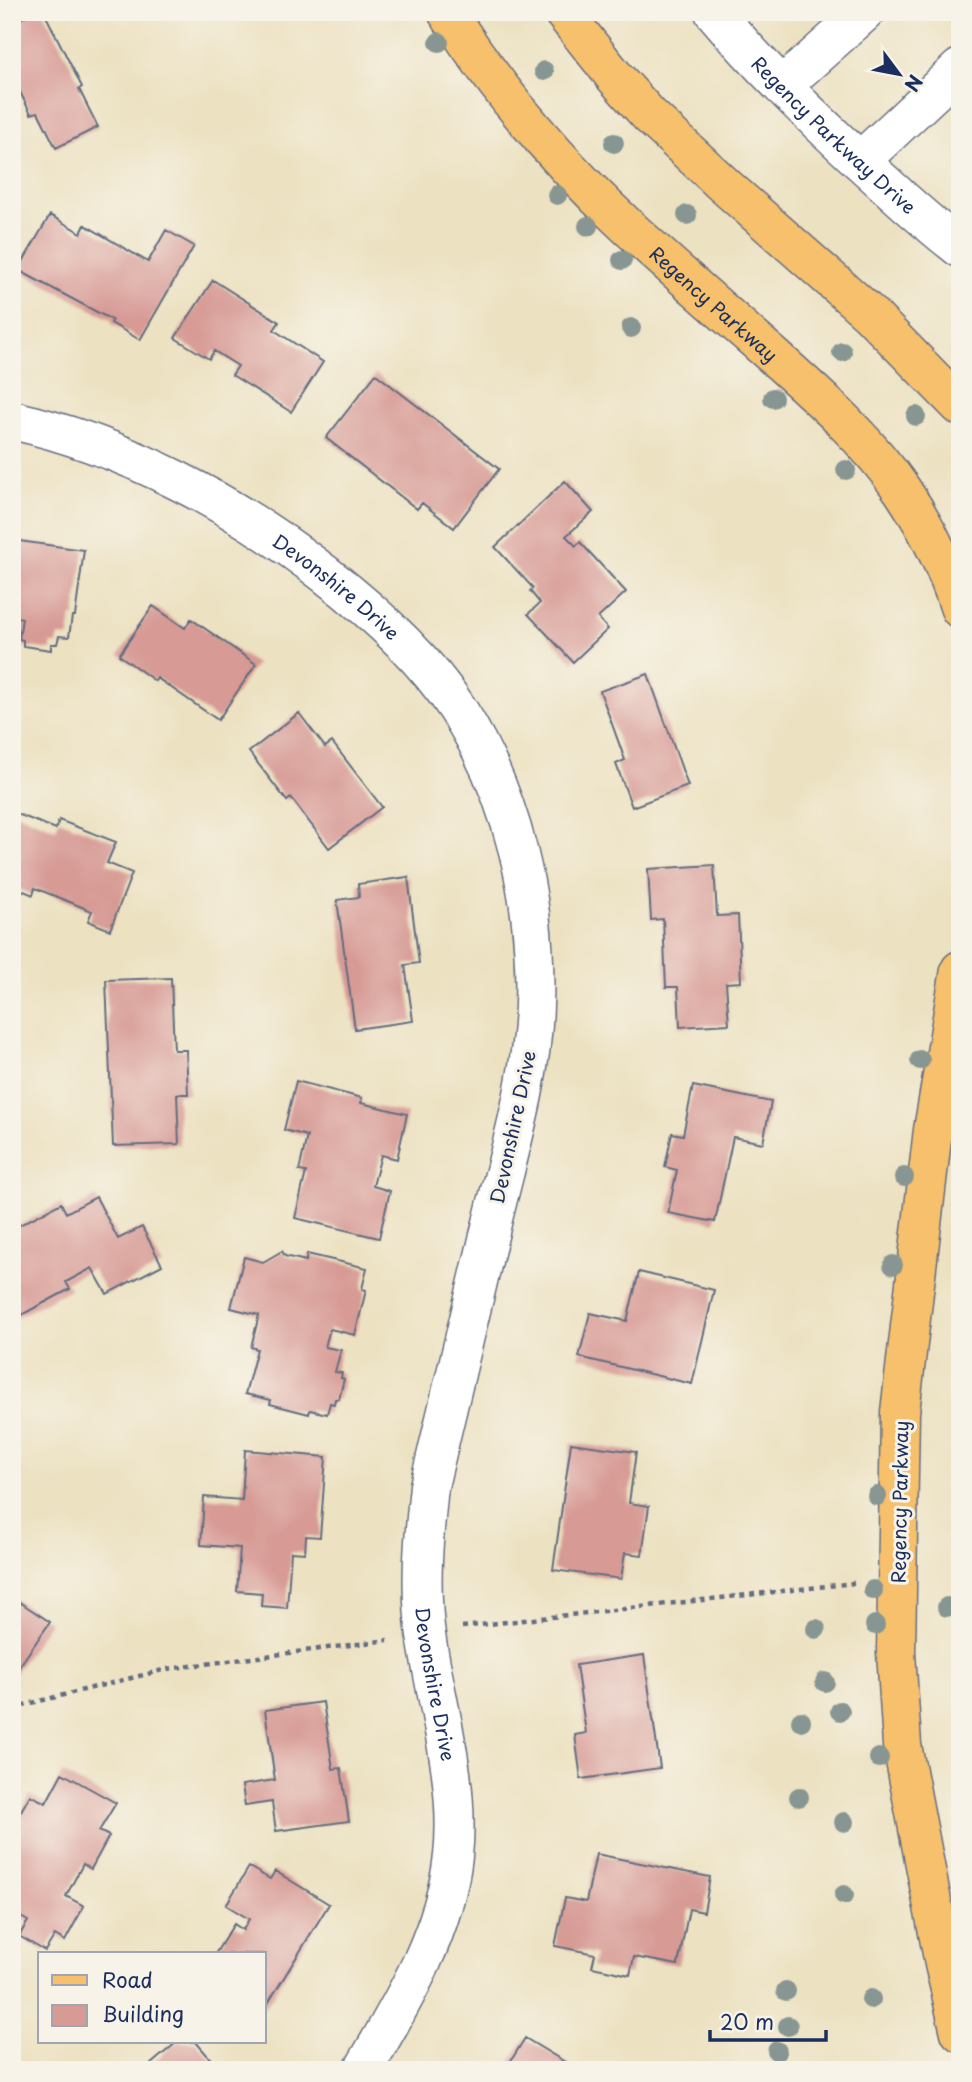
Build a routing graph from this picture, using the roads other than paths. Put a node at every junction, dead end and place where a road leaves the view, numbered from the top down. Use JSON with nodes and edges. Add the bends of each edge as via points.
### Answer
{"nodes":[{"id":1,"x":447,"y":12,"type":"edge"},
{"id":2,"x":563,"y":12,"type":"edge"},
{"id":3,"x":714,"y":12,"type":"edge"},
{"id":4,"x":865,"y":12,"type":"edge"},
{"id":5,"x":960,"y":68,"type":"edge"},
{"id":6,"x":782,"y":86,"type":"junction"},
{"id":7,"x":860,"y":161,"type":"junction"},
{"id":8,"x":957,"y":242,"type":"edge"},
{"id":9,"x":960,"y":406,"type":"edge"},
{"id":10,"x":12,"y":421,"type":"edge"},
{"id":11,"x":960,"y":609,"type":"edge"},
{"id":12,"x":960,"y":970,"type":"edge"},
{"id":13,"x":960,"y":2032,"type":"edge"},
{"id":14,"x":363,"y":2070,"type":"edge"}],
"edges":[{"from":1,"to":11,"type":"main road","name":"Regency Parkway","via":[[526,119],[586,186],[872,452],[920,518]]},
{"from":2,"to":9,"type":"main road","via":[[649,115],[869,313]]},
{"from":3,"to":6,"type":"street","name":"Regency Parkway Drive"},
{"from":4,"to":6,"type":"street"},
{"from":5,"to":7,"type":"street"},
{"from":6,"to":7,"type":"street","name":"Regency Parkway Drive"},
{"from":7,"to":8,"type":"street","name":"Regency Parkway Drive"},
{"from":10,"to":14,"type":"street","name":"Devonshire Drive","via":[[121,453],[196,490],[308,561],[366,605],[430,672],[477,742],[502,798],[523,870],[533,938],[534,1006],[526,1077],[429,1486],[422,1555],[426,1633],[450,1757],[453,1855],[428,1949]]},
{"from":12,"to":13,"type":"main road","name":"Regency Parkway","via":[[933,1130],[900,1412],[896,1652],[902,1745]]}]}
